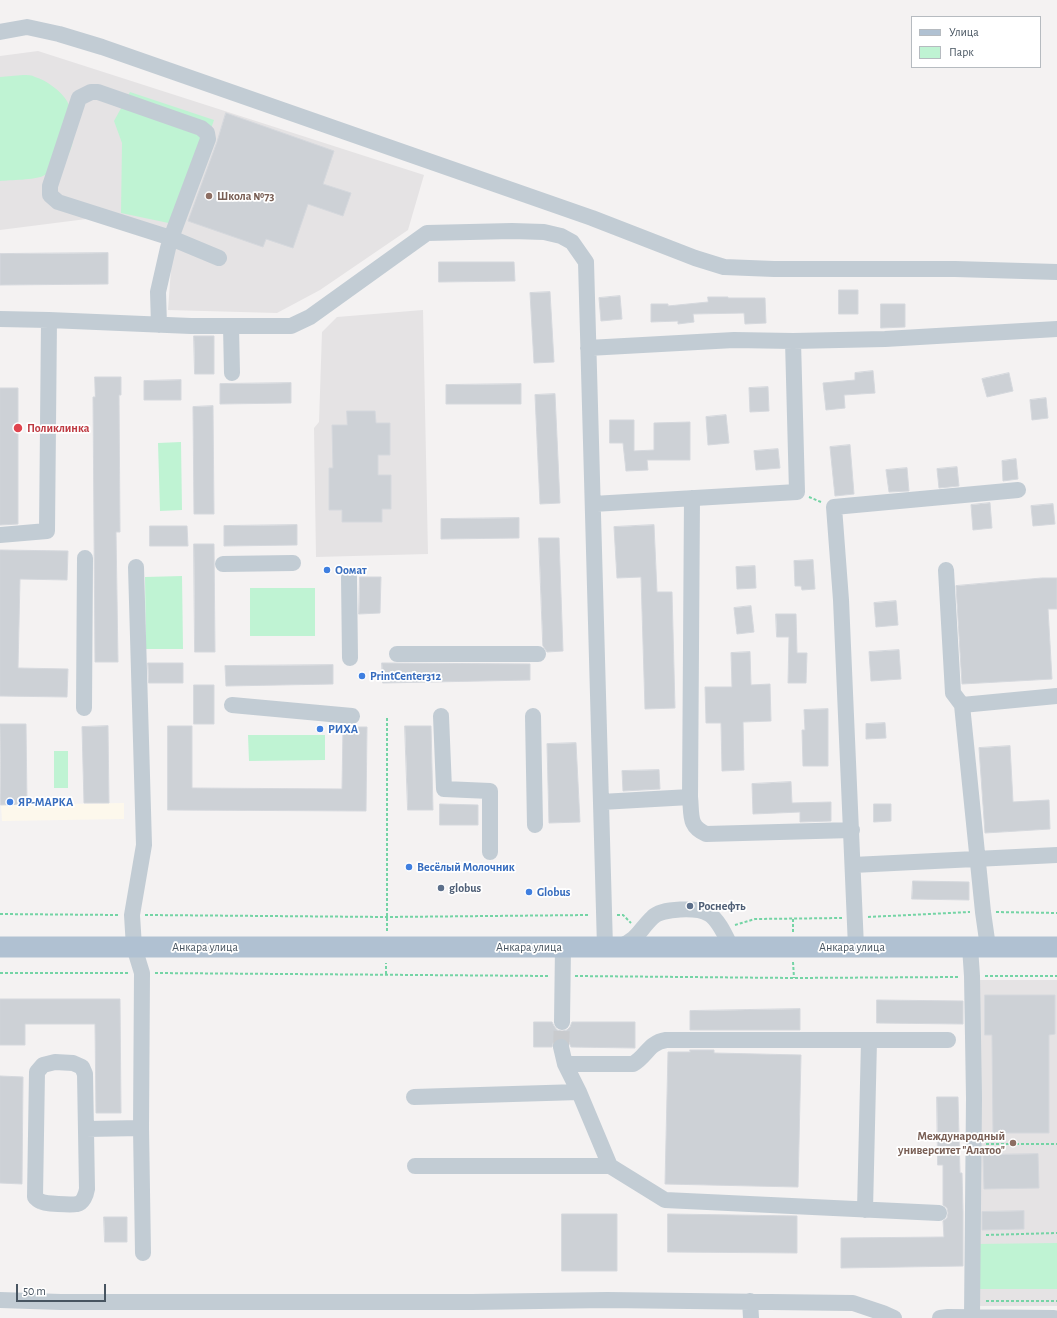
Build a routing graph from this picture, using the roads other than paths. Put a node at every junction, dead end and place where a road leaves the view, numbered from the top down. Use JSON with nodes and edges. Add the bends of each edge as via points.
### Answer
{"nodes":[{"id":1,"x":0,"y":32,"type":"edge"},
{"id":2,"x":172,"y":238,"type":"junction"},
{"id":3,"x":219,"y":258,"type":"dead end"},
{"id":4,"x":1057,"y":272,"type":"edge"},
{"id":5,"x":0,"y":319,"type":"edge"},
{"id":6,"x":49,"y":320,"type":"junction"},
{"id":7,"x":159,"y":325,"type":"junction"},
{"id":8,"x":230,"y":326,"type":"junction"},
{"id":9,"x":1057,"y":329,"type":"edge"},
{"id":10,"x":793,"y":341,"type":"junction"},
{"id":11,"x":588,"y":348,"type":"junction"},
{"id":12,"x":232,"y":373,"type":"dead end"},
{"id":13,"x":1018,"y":490,"type":"dead end"},
{"id":14,"x":692,"y":498,"type":"junction"},
{"id":15,"x":593,"y":504,"type":"junction"},
{"id":16,"x":0,"y":535,"type":"edge"},
{"id":17,"x":85,"y":558,"type":"dead end"},
{"id":18,"x":293,"y":562,"type":"dead end"},
{"id":19,"x":224,"y":564,"type":"dead end"},
{"id":20,"x":136,"y":567,"type":"dead end"},
{"id":21,"x":946,"y":570,"type":"dead end"},
{"id":22,"x":349,"y":577,"type":"dead end"},
{"id":23,"x":397,"y":654,"type":"dead end"},
{"id":24,"x":538,"y":654,"type":"dead end"},
{"id":25,"x":350,"y":658,"type":"dead end"},
{"id":26,"x":1057,"y":696,"type":"edge"},
{"id":27,"x":232,"y":705,"type":"dead end"},
{"id":28,"x":962,"y":705,"type":"junction"},
{"id":29,"x":84,"y":708,"type":"dead end"},
{"id":30,"x":352,"y":716,"type":"dead end"},
{"id":31,"x":441,"y":716,"type":"dead end"},
{"id":32,"x":533,"y":716,"type":"dead end"},
{"id":33,"x":690,"y":797,"type":"junction"},
{"id":34,"x":601,"y":802,"type":"junction"},
{"id":35,"x":535,"y":825,"type":"dead end"},
{"id":36,"x":852,"y":830,"type":"junction"},
{"id":37,"x":490,"y":852,"type":"dead end"},
{"id":38,"x":1057,"y":855,"type":"edge"},
{"id":39,"x":978,"y":858,"type":"junction"},
{"id":40,"x":853,"y":865,"type":"junction"},
{"id":41,"x":0,"y":947,"type":"edge"},
{"id":42,"x":134,"y":947,"type":"junction"},
{"id":43,"x":563,"y":947,"type":"junction"},
{"id":44,"x":612,"y":947,"type":"junction"},
{"id":45,"x":731,"y":947,"type":"junction"},
{"id":46,"x":856,"y":947,"type":"junction"},
{"id":47,"x":979,"y":947,"type":"junction"},
{"id":48,"x":1057,"y":947,"type":"edge"},
{"id":49,"x":562,"y":1022,"type":"tunnel mouth"},
{"id":50,"x":948,"y":1040,"type":"dead end"},
{"id":51,"x":868,"y":1041,"type":"junction"},
{"id":52,"x":561,"y":1047,"type":"tunnel mouth"},
{"id":53,"x":565,"y":1064,"type":"junction"},
{"id":54,"x":579,"y":1092,"type":"junction"},
{"id":55,"x":414,"y":1097,"type":"dead end"},
{"id":56,"x":141,"y":1128,"type":"junction"},
{"id":57,"x":86,"y":1129,"type":"junction"},
{"id":58,"x":415,"y":1166,"type":"dead end"},
{"id":59,"x":610,"y":1166,"type":"junction"},
{"id":60,"x":865,"y":1210,"type":"junction"},
{"id":61,"x":939,"y":1213,"type":"dead end"},
{"id":62,"x":143,"y":1253,"type":"dead end"},
{"id":63,"x":0,"y":1300,"type":"edge"},
{"id":64,"x":750,"y":1301,"type":"junction"},
{"id":65,"x":972,"y":1317,"type":"edge"},
{"id":66,"x":751,"y":1318,"type":"edge"},
{"id":67,"x":894,"y":1318,"type":"edge"},
{"id":68,"x":940,"y":1318,"type":"edge"},
{"id":69,"x":1054,"y":1318,"type":"edge"}],
"edges":[{"from":1,"to":4,"type":"street","via":[[26,27],[102,47],[592,218],[724,267]]},
{"from":2,"to":2,"type":"street","via":[[208,139],[207,133],[201,128],[98,92],[91,92],[80,98],[50,186],[50,195],[58,202]]},
{"from":2,"to":3,"type":"street"},
{"from":2,"to":7,"type":"street","via":[[158,292]]},
{"from":5,"to":6,"type":"street"},
{"from":6,"to":7,"type":"street"},
{"from":6,"to":16,"type":"street","via":[[47,532]]},
{"from":7,"to":8,"type":"street"},
{"from":8,"to":11,"type":"street","via":[[291,326],[310,317],[427,233],[544,232],[572,242],[586,262]]},
{"from":8,"to":12,"type":"street"},
{"from":9,"to":10,"type":"street","via":[[885,339]]},
{"from":10,"to":11,"type":"street","via":[[734,340]]},
{"from":10,"to":14,"type":"street","via":[[796,492]]},
{"from":11,"to":15,"type":"street"},
{"from":13,"to":36,"type":"street","via":[[834,507]]},
{"from":14,"to":15,"type":"street"},
{"from":14,"to":33,"type":"street"},
{"from":15,"to":34,"type":"street"},
{"from":17,"to":29,"type":"street"},
{"from":18,"to":19,"type":"street"},
{"from":20,"to":42,"type":"street","via":[[144,845],[132,915]]},
{"from":21,"to":28,"type":"street","via":[[953,693]]},
{"from":22,"to":25,"type":"street"},
{"from":23,"to":24,"type":"street"},
{"from":26,"to":28,"type":"street"},
{"from":27,"to":30,"type":"street"},
{"from":28,"to":39,"type":"street"},
{"from":31,"to":37,"type":"street","via":[[444,789],[490,791]]},
{"from":32,"to":35,"type":"street"},
{"from":33,"to":34,"type":"street"},
{"from":33,"to":36,"type":"street","via":[[693,824],[706,834]]},
{"from":34,"to":44,"type":"street","via":[[604,915]]},
{"from":36,"to":40,"type":"street"},
{"from":38,"to":39,"type":"street"},
{"from":39,"to":40,"type":"street"},
{"from":39,"to":47,"type":"street","via":[[983,912]]},
{"from":40,"to":46,"type":"street"},
{"from":41,"to":42,"type":"main road","name":"Анкара улица"},
{"from":42,"to":43,"type":"main road","name":"Анкара улица"},
{"from":42,"to":56,"type":"street","via":[[142,973]]},
{"from":43,"to":44,"type":"main road","name":"Анкара улица"},
{"from":43,"to":49,"type":"street"},
{"from":44,"to":45,"type":"main road","name":"Анкара улица"},
{"from":44,"to":45,"type":"street","via":[[628,943],[654,916],[663,912],[697,910],[709,914]]},
{"from":45,"to":46,"type":"main road","name":"Анкара улица"},
{"from":46,"to":47,"type":"main road","name":"Анкара улица"},
{"from":47,"to":48,"type":"main road","name":"Анкара улица"},
{"from":47,"to":65,"type":"street","via":[[972,976]]},
{"from":50,"to":51,"type":"street"},
{"from":51,"to":53,"type":"street","via":[[666,1040],[652,1045],[638,1062],[633,1064]]},
{"from":51,"to":60,"type":"street"},
{"from":52,"to":53,"type":"street"},
{"from":53,"to":54,"type":"street"},
{"from":54,"to":55,"type":"street"},
{"from":54,"to":59,"type":"street"},
{"from":56,"to":57,"type":"street"},
{"from":56,"to":62,"type":"street"},
{"from":57,"to":57,"type":"street","via":[[85,1074],[82,1067],[73,1063],[56,1062],[43,1065],[37,1072],[36,1086],[35,1197],[39,1201],[78,1204],[87,1195]]},
{"from":58,"to":59,"type":"street"},
{"from":59,"to":60,"type":"street","via":[[670,1201]]},
{"from":60,"to":61,"type":"street"},
{"from":63,"to":64,"type":"street"},
{"from":64,"to":66,"type":"street"},
{"from":64,"to":67,"type":"street","via":[[853,1303]]},
{"from":65,"to":68,"type":"street"},
{"from":65,"to":69,"type":"street"}]}
